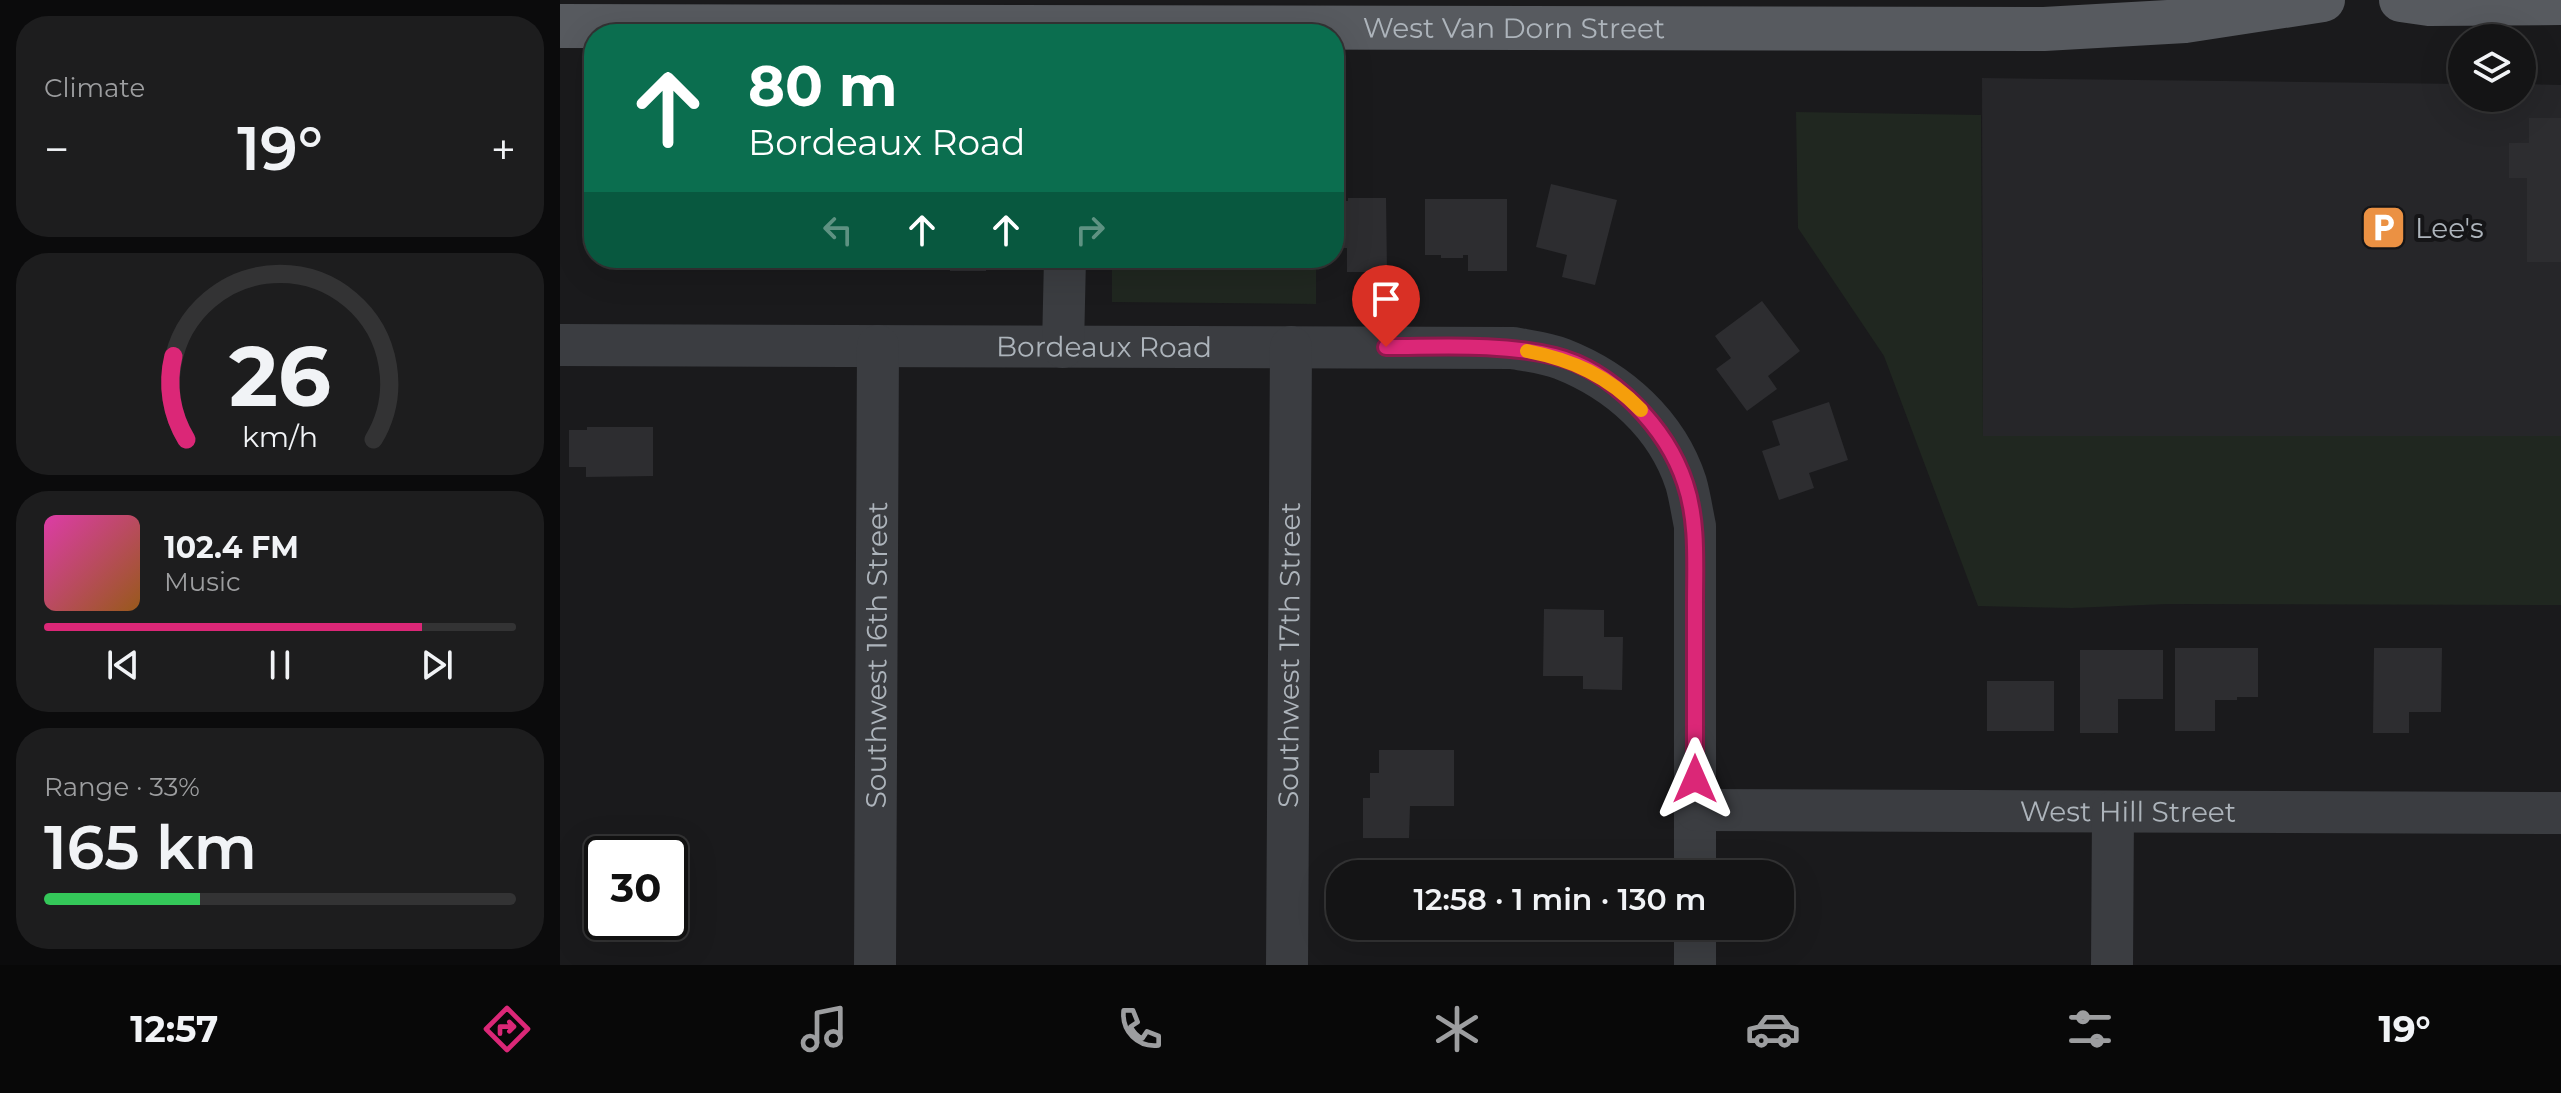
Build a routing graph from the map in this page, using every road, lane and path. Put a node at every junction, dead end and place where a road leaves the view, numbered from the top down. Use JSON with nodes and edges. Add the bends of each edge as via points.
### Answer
{"nodes":[{"id":1,"x":2323,"y":0,"type":"edge"},
{"id":2,"x":2401,"y":0,"type":"edge"},
{"id":3,"x":2561,"y":3,"type":"edge"},
{"id":4,"x":560,"y":26,"type":"edge"},
{"id":5,"x":584,"y":26,"type":"edge"},
{"id":6,"x":1344,"y":30,"type":"edge"},
{"id":7,"x":1065,"y":268,"type":"edge"},
{"id":8,"x":560,"y":345,"type":"edge"},
{"id":9,"x":878,"y":346,"type":"junction"},
{"id":10,"x":1063,"y":347,"type":"junction"},
{"id":11,"x":1291,"y":347,"type":"junction"},
{"id":12,"x":1696,"y":810,"type":"junction"},
{"id":13,"x":2113,"y":812,"type":"junction"},
{"id":14,"x":2561,"y":813,"type":"edge"},
{"id":15,"x":1695,"y":860,"type":"edge"},
{"id":16,"x":1695,"y":940,"type":"edge"},
{"id":17,"x":875,"y":965,"type":"edge"},
{"id":18,"x":1287,"y":965,"type":"edge"},
{"id":19,"x":1695,"y":965,"type":"edge"},
{"id":20,"x":2112,"y":965,"type":"edge"}],
"edges":[{"from":1,"to":6,"type":"main road","name":"West Van Dorn Street","via":[[2185,21],[2044,29]]},
{"from":2,"to":3,"type":"main road"},
{"from":4,"to":5,"type":"main road","name":"West Van Dorn Street"},
{"from":7,"to":10,"type":"street"},
{"from":8,"to":9,"type":"street","name":"Bordeaux Road"},
{"from":9,"to":10,"type":"street","name":"Bordeaux Road"},
{"from":9,"to":17,"type":"street","name":"Southwest 16th Street"},
{"from":10,"to":11,"type":"street","name":"Bordeaux Road"},
{"from":11,"to":12,"type":"street","name":"Bordeaux Road","via":[[1513,348],[1559,357],[1601,377],[1633,402],[1667,444],[1685,482],[1695,526]]},
{"from":11,"to":18,"type":"street","name":"Southwest 17th Street"},
{"from":12,"to":13,"type":"street","name":"West Hill Street"},
{"from":12,"to":15,"type":"street","name":"Bordeaux Road"},
{"from":13,"to":14,"type":"street","name":"West Hill Street"},
{"from":13,"to":20,"type":"street"},
{"from":16,"to":19,"type":"street"}]}
